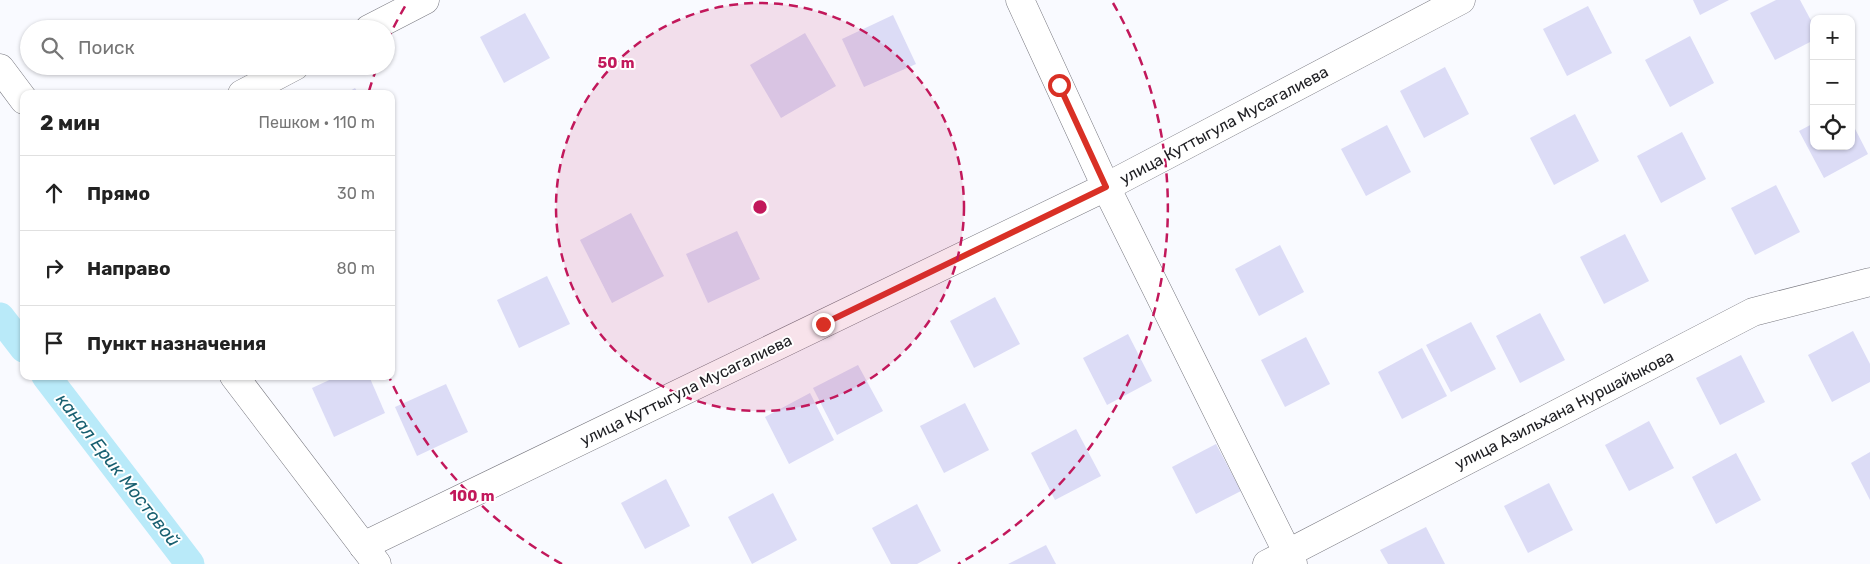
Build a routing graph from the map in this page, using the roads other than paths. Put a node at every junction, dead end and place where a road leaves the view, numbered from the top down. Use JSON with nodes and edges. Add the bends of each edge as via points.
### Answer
{"nodes":[{"id":1,"x":425,"y":0,"type":"edge"},
{"id":2,"x":1020,"y":0,"type":"edge"},
{"id":3,"x":1461,"y":0,"type":"edge"},
{"id":4,"x":386,"y":20,"type":"edge"},
{"id":5,"x":0,"y":68,"type":"edge"},
{"id":6,"x":278,"y":75,"type":"edge"},
{"id":7,"x":250,"y":90,"type":"edge"},
{"id":8,"x":20,"y":95,"type":"edge"},
{"id":9,"x":1106,"y":187,"type":"junction"},
{"id":10,"x":1870,"y":282,"type":"edge"},
{"id":11,"x":237,"y":380,"type":"edge"},
{"id":12,"x":370,"y":555,"type":"edge"},
{"id":13,"x":1282,"y":561,"type":"edge"}],
"edges":[{"from":1,"to":4,"type":"street"},
{"from":2,"to":9,"type":"street"},
{"from":3,"to":9,"type":"street","name":"улица Куттыгула Мусагалиева"},
{"from":5,"to":8,"type":"street"},
{"from":6,"to":7,"type":"street"},
{"from":9,"to":12,"type":"street","name":"улица Куттыгула Мусагалиева"},
{"from":9,"to":13,"type":"street"},
{"from":10,"to":13,"type":"street","name":"улица Азильхана Нуршайыкова","via":[[1753,312]]},
{"from":11,"to":12,"type":"street"}]}
